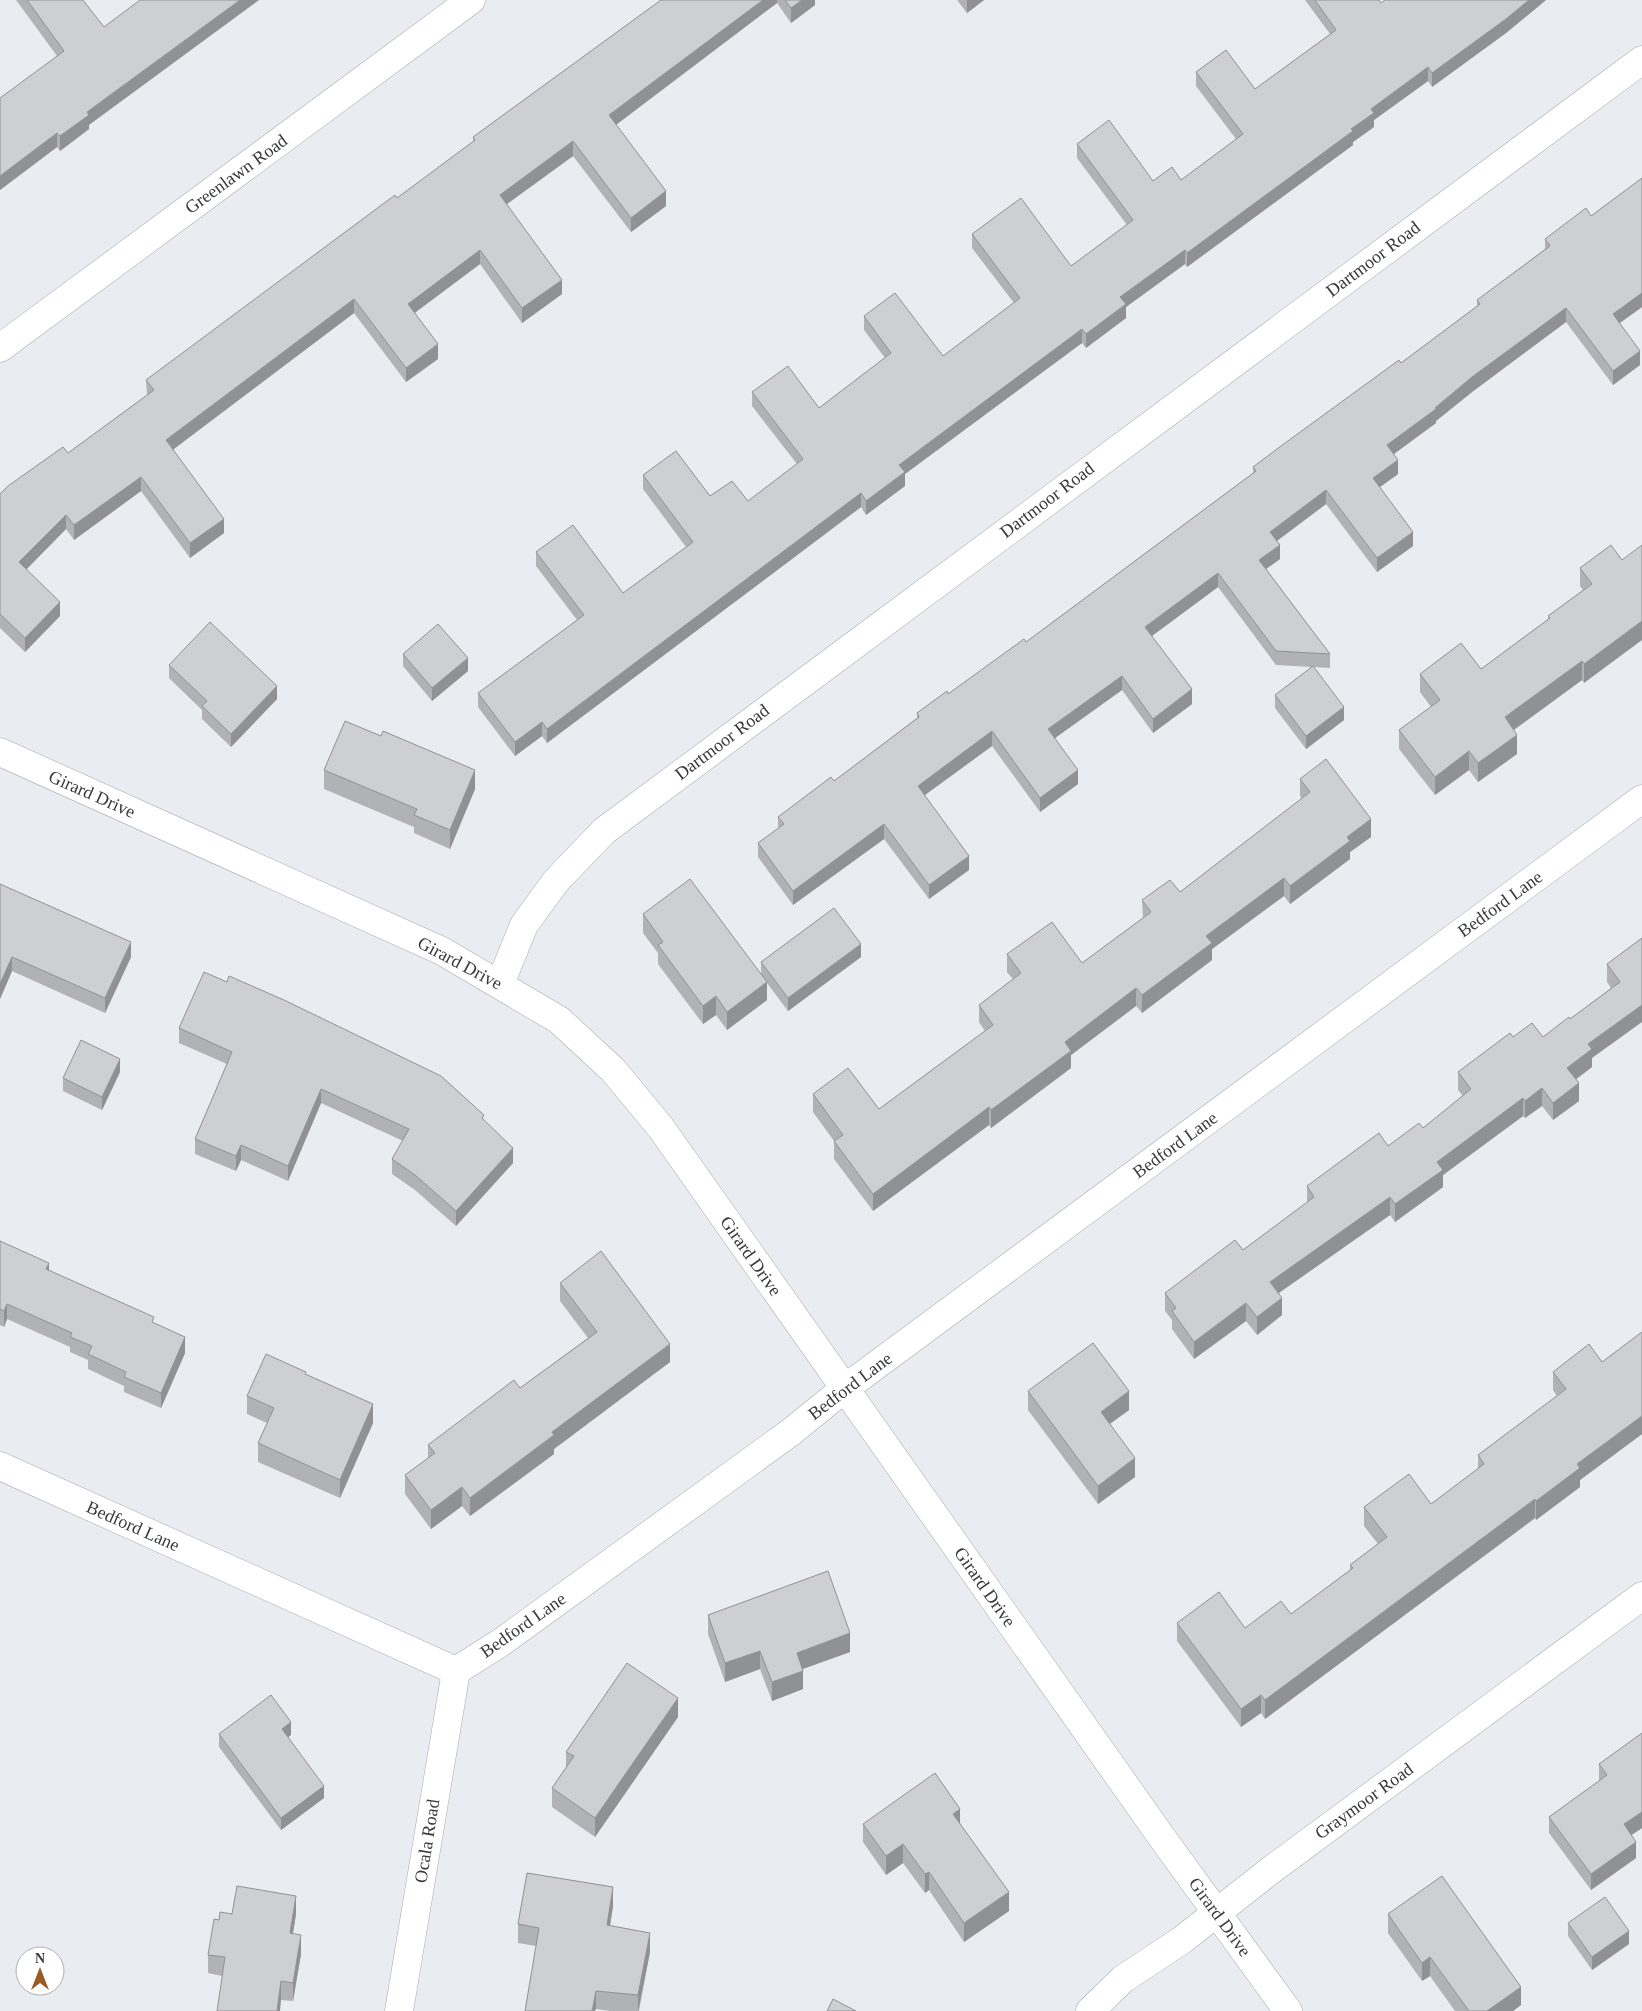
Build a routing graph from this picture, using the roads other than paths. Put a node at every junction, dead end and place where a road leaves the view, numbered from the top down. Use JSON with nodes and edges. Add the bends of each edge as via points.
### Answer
{"nodes":[{"id":1,"x":471,"y":0,"type":"edge"},
{"id":2,"x":1642,"y":60,"type":"edge"},
{"id":3,"x":0,"y":348,"type":"edge"},
{"id":4,"x":0,"y":752,"type":"edge"},
{"id":5,"x":1642,"y":799,"type":"edge"},
{"id":6,"x":500,"y":984,"type":"junction"},
{"id":7,"x":844,"y":1389,"type":"junction"},
{"id":8,"x":0,"y":1466,"type":"edge"},
{"id":9,"x":1642,"y":1596,"type":"edge"},
{"id":10,"x":456,"y":1671,"type":"junction"},
{"id":11,"x":1217,"y":1912,"type":"junction"},
{"id":12,"x":399,"y":2011,"type":"edge"},
{"id":13,"x":1090,"y":2011,"type":"edge"},
{"id":14,"x":1288,"y":2011,"type":"edge"}],
"edges":[{"from":1,"to":3,"type":"street","name":"Greenlawn Road"},
{"from":2,"to":6,"type":"street","name":"Dartmoor Road","via":[[604,831],[556,881],[524,924]]},
{"from":4,"to":6,"type":"street","name":"Girard Drive","via":[[442,950]]},
{"from":5,"to":7,"type":"street","name":"Bedford Lane"},
{"from":6,"to":7,"type":"street","name":"Girard Drive","via":[[559,1020],[614,1070],[661,1128]]},
{"from":7,"to":10,"type":"street","name":"Bedford Lane","via":[[791,1432],[503,1641]]},
{"from":7,"to":11,"type":"street","name":"Girard Drive"},
{"from":8,"to":10,"type":"street","name":"Bedford Lane"},
{"from":9,"to":11,"type":"street","name":"Graymoor Road"},
{"from":10,"to":12,"type":"street","name":"Ocala Road"},
{"from":11,"to":13,"type":"street","name":"Graymoor Road","via":[[1124,1979]]},
{"from":11,"to":14,"type":"street","name":"Girard Drive"}]}
